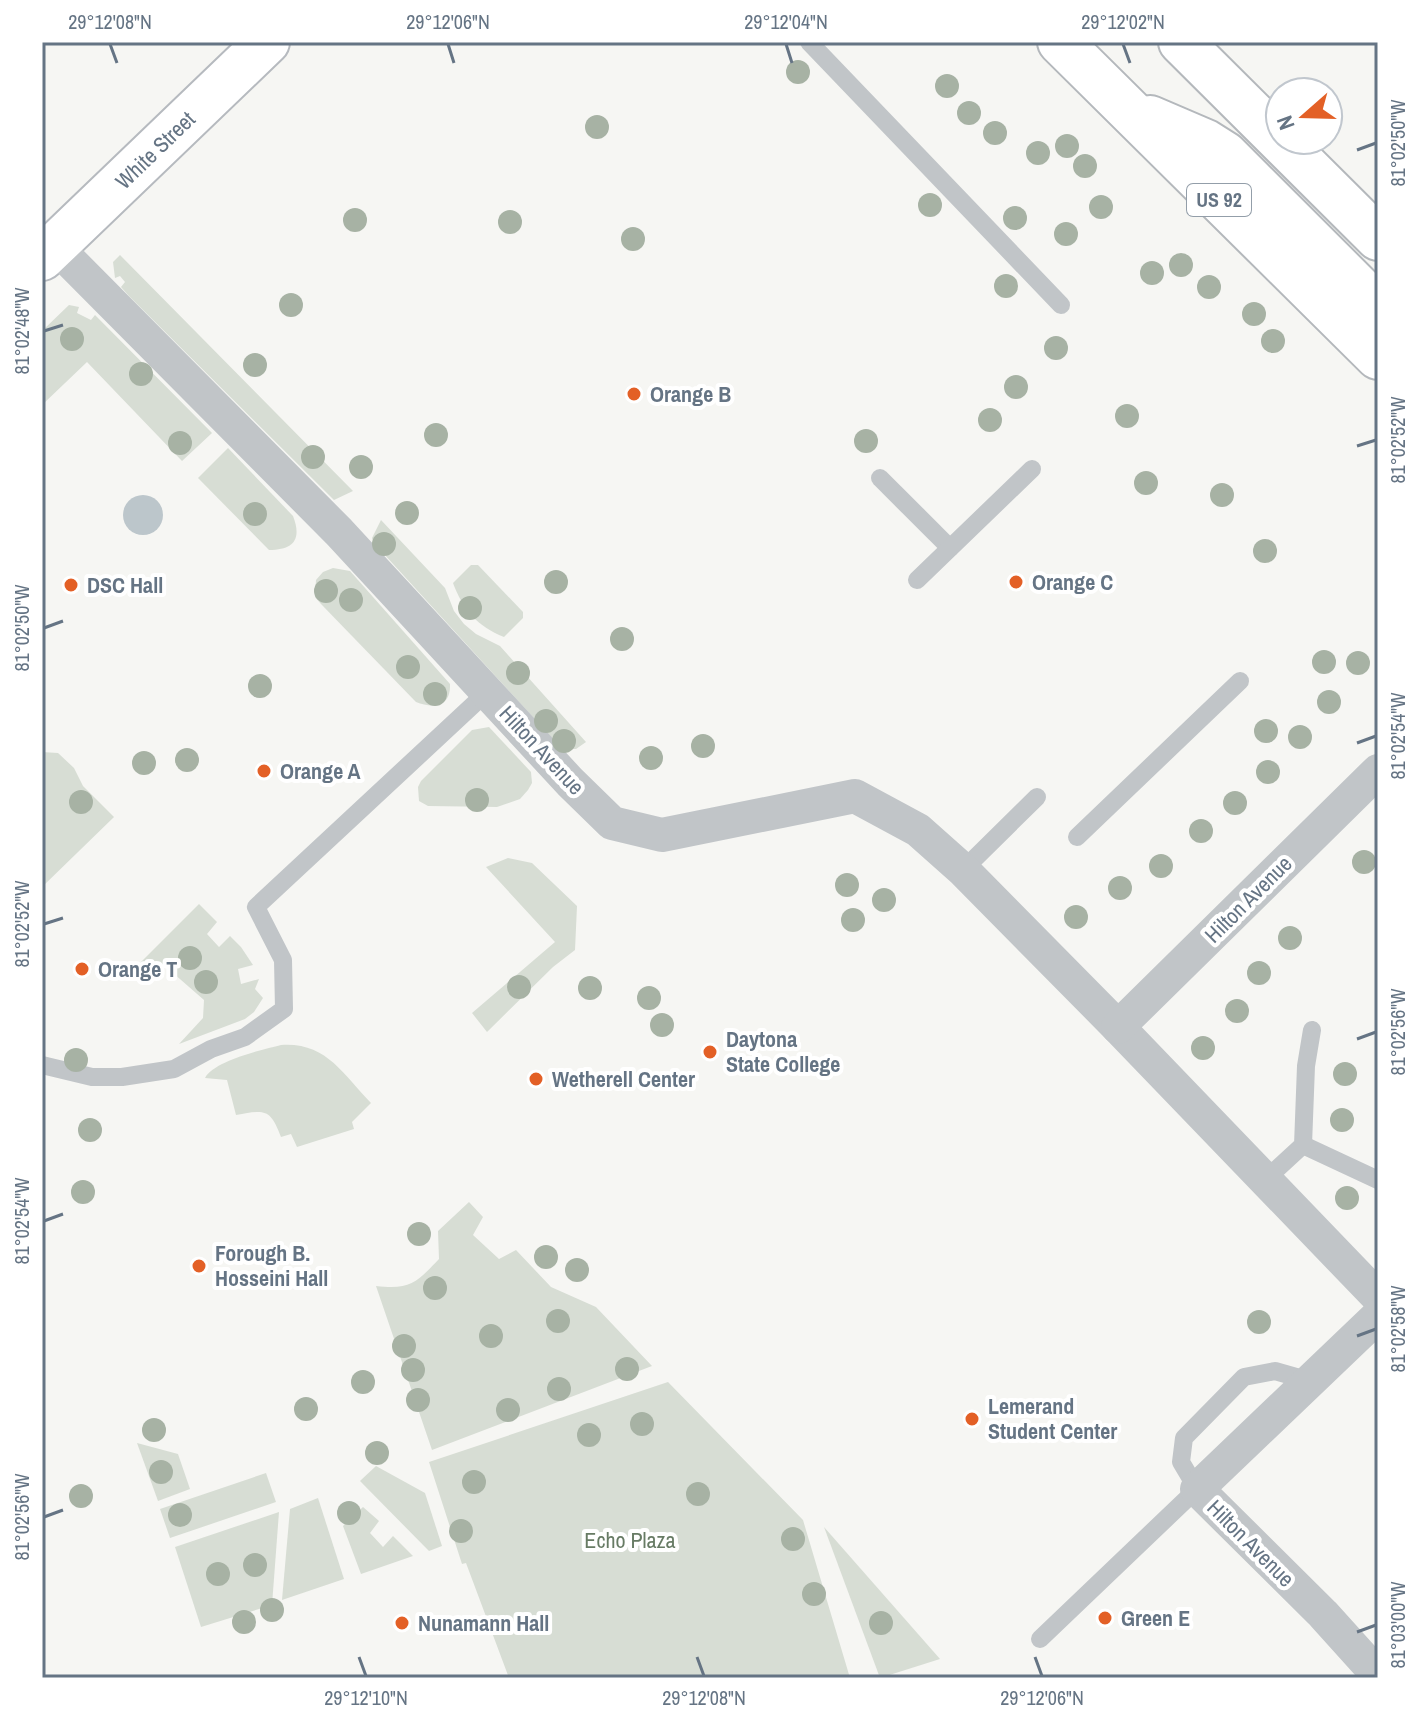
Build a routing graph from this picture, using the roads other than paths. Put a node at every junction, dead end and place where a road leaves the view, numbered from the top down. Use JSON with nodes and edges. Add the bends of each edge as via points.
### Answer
{"nodes":[{"id":1,"x":267,"y":42,"type":"edge"},
{"id":2,"x":809,"y":42,"type":"edge"},
{"id":3,"x":1060,"y":42,"type":"edge"},
{"id":4,"x":1181,"y":42,"type":"edge"},
{"id":5,"x":1129,"y":110,"type":"junction"},
{"id":6,"x":1378,"y":238,"type":"edge"},
{"id":7,"x":48,"y":252,"type":"edge"},
{"id":8,"x":1061,"y":305,"type":"dead end"},
{"id":9,"x":1378,"y":307,"type":"edge"},
{"id":10,"x":1378,"y":357,"type":"edge"},
{"id":11,"x":1032,"y":469,"type":"dead end"},
{"id":12,"x":880,"y":478,"type":"dead end"},
{"id":13,"x":950,"y":548,"type":"junction"},
{"id":14,"x":917,"y":580,"type":"dead end"},
{"id":15,"x":1240,"y":681,"type":"dead end"},
{"id":16,"x":487,"y":692,"type":"junction"},
{"id":17,"x":1378,"y":771,"type":"edge"},
{"id":18,"x":1037,"y":797,"type":"dead end"},
{"id":19,"x":1077,"y":837,"type":"dead end"},
{"id":20,"x":963,"y":870,"type":"junction"},
{"id":21,"x":1118,"y":1027,"type":"junction"},
{"id":22,"x":1312,"y":1030,"type":"dead end"},
{"id":23,"x":42,"y":1065,"type":"edge"},
{"id":24,"x":1303,"y":1145,"type":"junction"},
{"id":25,"x":1265,"y":1180,"type":"junction"},
{"id":26,"x":1378,"y":1180,"type":"edge"},
{"id":27,"x":1378,"y":1297,"type":"edge"},
{"id":28,"x":1378,"y":1316,"type":"edge"},
{"id":29,"x":1310,"y":1381,"type":"junction"},
{"id":30,"x":1197,"y":1489,"type":"junction"},
{"id":31,"x":1040,"y":1639,"type":"dead end"},
{"id":32,"x":1378,"y":1675,"type":"edge"}],
"edges":[{"from":1,"to":7,"type":"main road","name":"White Street"},
{"from":2,"to":8,"type":"lane"},
{"from":3,"to":5,"type":"main road","number":"US 92"},
{"from":4,"to":6,"type":"main road"},
{"from":5,"to":9,"type":"main road","via":[[1225,154]]},
{"from":5,"to":10,"type":"main road","number":"US 92"},
{"from":7,"to":16,"type":"street","name":"Hilton Avenue","via":[[339,532]]},
{"from":11,"to":13,"type":"lane"},
{"from":12,"to":13,"type":"lane"},
{"from":13,"to":14,"type":"lane"},
{"from":15,"to":19,"type":"lane"},
{"from":16,"to":20,"type":"street","name":"Hilton Avenue","via":[[612,823],[662,835],[855,796],[918,830]]},
{"from":16,"to":23,"type":"lane","via":[[256,907],[283,960],[284,1009],[245,1037],[174,1069],[92,1077]]},
{"from":17,"to":21,"type":"street","name":"Hilton Avenue"},
{"from":18,"to":20,"type":"lane"},
{"from":20,"to":21,"type":"street","name":"Hilton Avenue"},
{"from":21,"to":25,"type":"street","name":"Hilton Avenue"},
{"from":22,"to":24,"type":"lane"},
{"from":24,"to":25,"type":"lane"},
{"from":24,"to":26,"type":"lane"},
{"from":25,"to":27,"type":"street","name":"Hilton Avenue"},
{"from":28,"to":29,"type":"street","name":"Hilton Avenue"},
{"from":29,"to":30,"type":"street","name":"Hilton Avenue"},
{"from":29,"to":30,"type":"lane","via":[[1275,1371],[1244,1377],[1184,1438],[1181,1462]]},
{"from":30,"to":31,"type":"lane"},
{"from":30,"to":32,"type":"street","name":"Hilton Avenue"}]}
